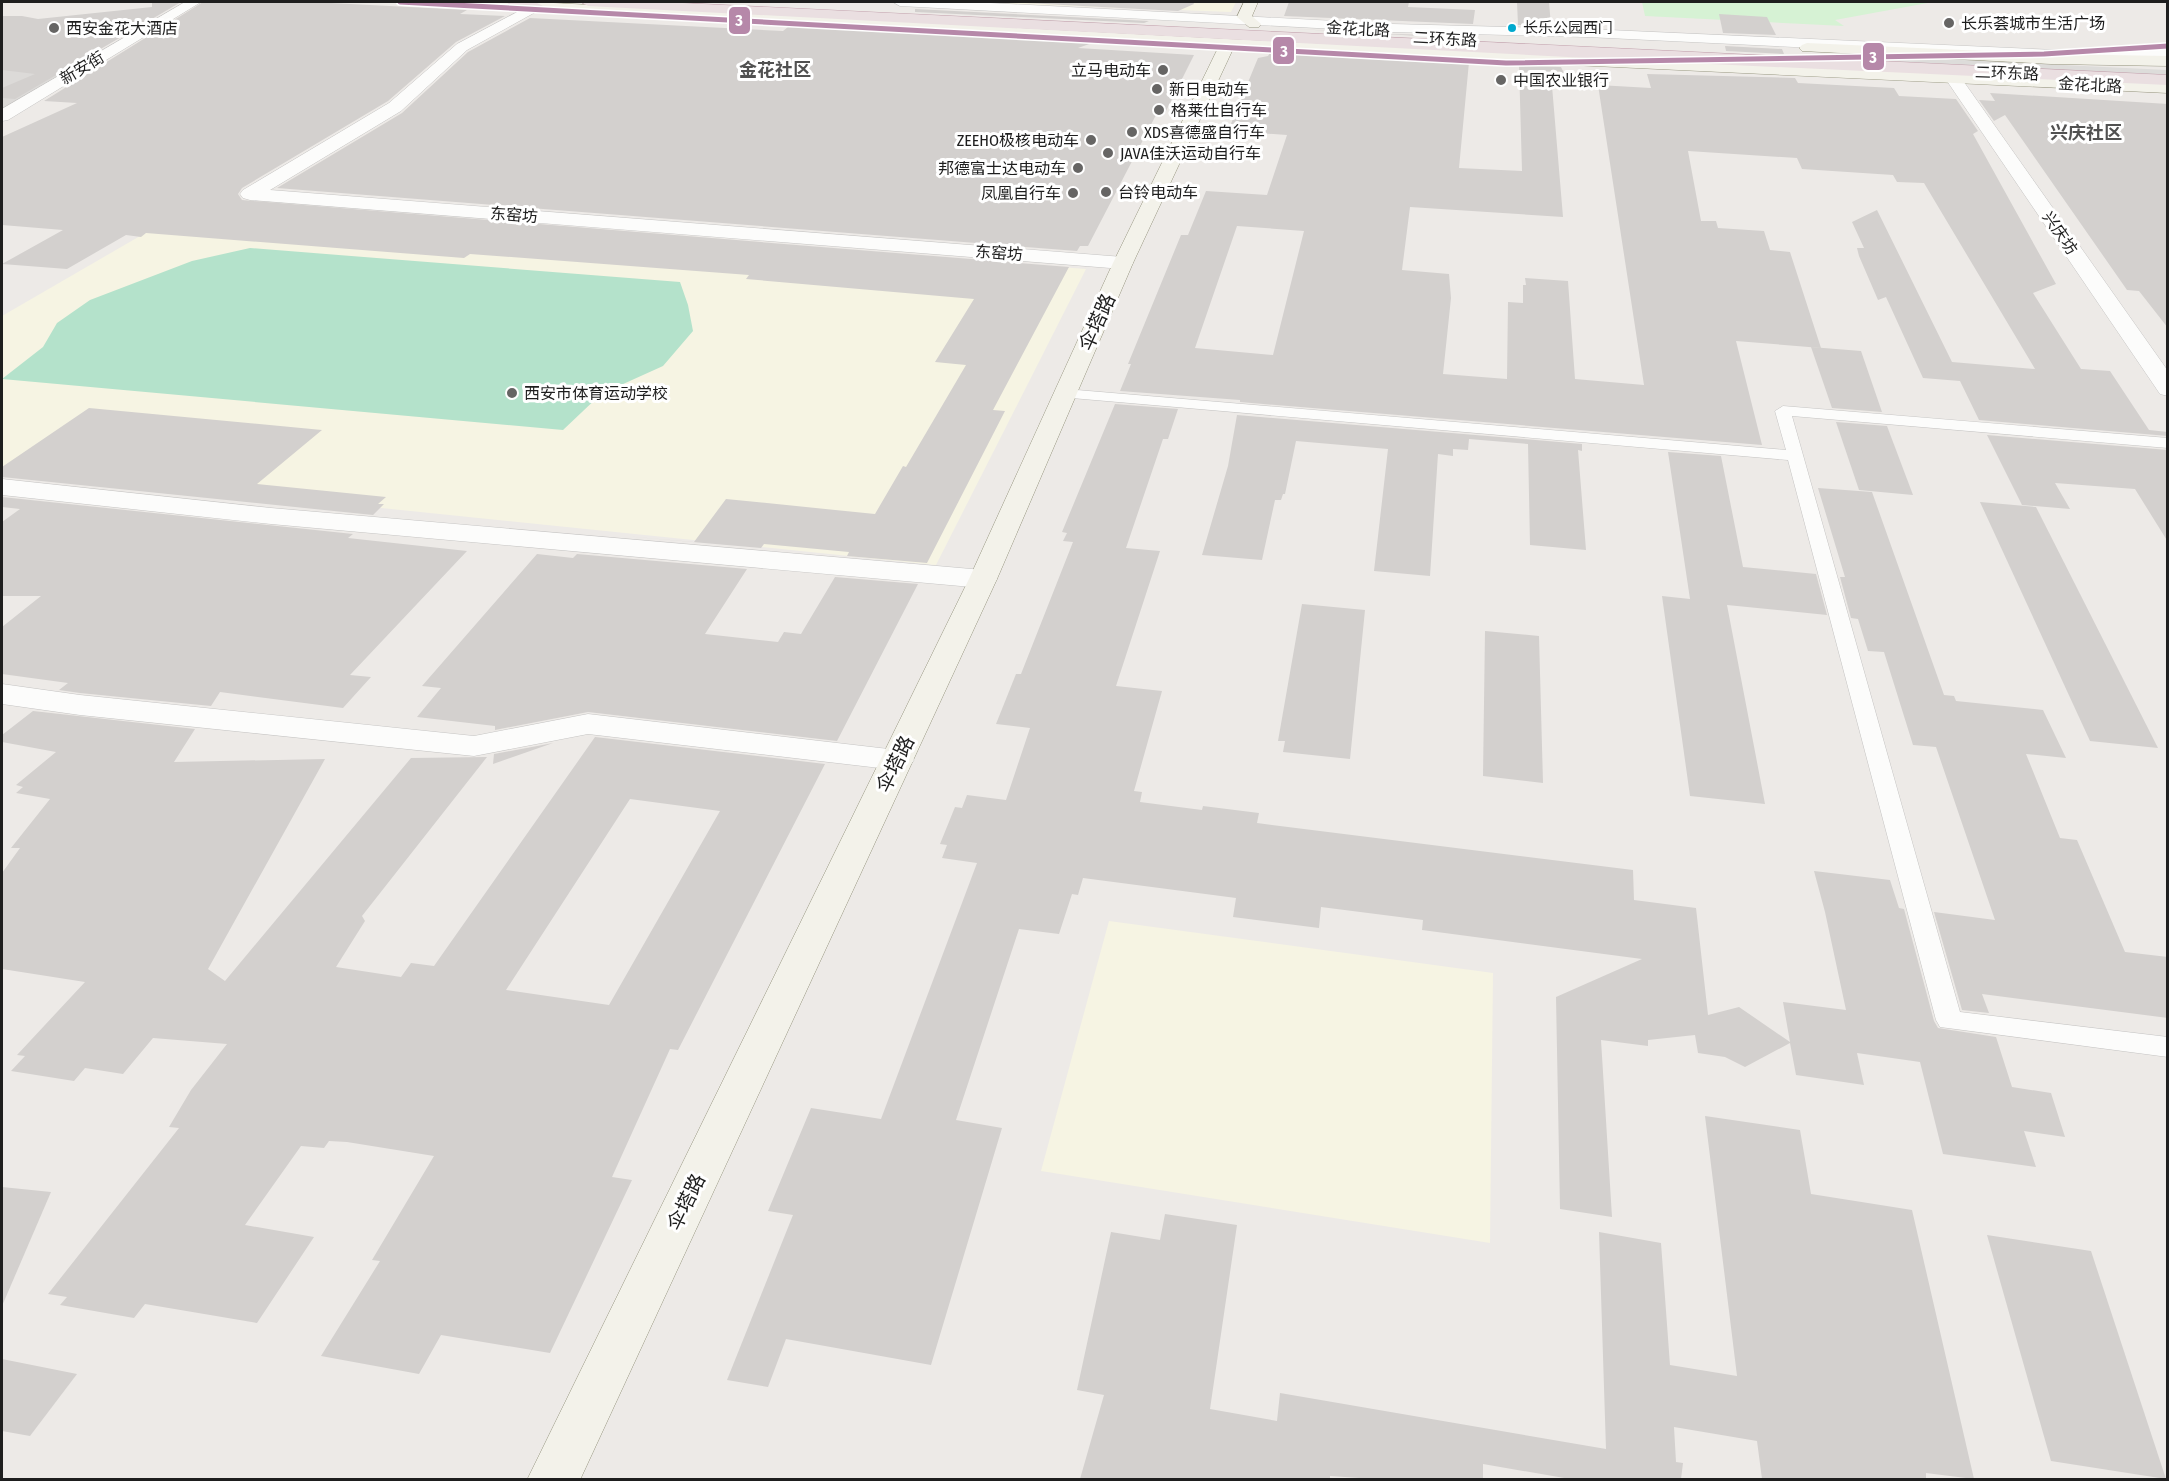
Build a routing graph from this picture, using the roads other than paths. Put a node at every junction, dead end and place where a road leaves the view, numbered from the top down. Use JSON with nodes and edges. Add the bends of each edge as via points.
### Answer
{"nodes":[{"id":1,"x":194,"y":2,"type":"edge"},
{"id":2,"x":467,"y":2,"type":"edge"},
{"id":3,"x":514,"y":2,"type":"edge"},
{"id":4,"x":588,"y":2,"type":"edge"},
{"id":5,"x":722,"y":2,"type":"edge"},
{"id":6,"x":801,"y":2,"type":"edge"},
{"id":7,"x":900,"y":2,"type":"edge"},
{"id":8,"x":1251,"y":2,"type":"edge"},
{"id":9,"x":536,"y":6,"type":"junction"},
{"id":10,"x":1244,"y":30,"type":"junction"},
{"id":11,"x":1676,"y":43,"type":"junction"},
{"id":12,"x":1524,"y":47,"type":"junction"},
{"id":13,"x":2166,"y":62,"type":"edge"},
{"id":14,"x":1705,"y":66,"type":"junction"},
{"id":15,"x":1939,"y":70,"type":"junction"},
{"id":16,"x":2168,"y":80,"type":"edge"},
{"id":17,"x":2168,"y":88,"type":"edge"},
{"id":18,"x":2,"y":116,"type":"edge"},
{"id":19,"x":1123,"y":263,"type":"junction"},
{"id":20,"x":2168,"y":389,"type":"edge"},
{"id":21,"x":1065,"y":394,"type":"junction"},
{"id":22,"x":2168,"y":443,"type":"edge"},
{"id":23,"x":1795,"y":456,"type":"junction"},
{"id":24,"x":2,"y":487,"type":"edge"},
{"id":25,"x":983,"y":579,"type":"junction"},
{"id":26,"x":2,"y":694,"type":"edge"},
{"id":27,"x":897,"y":760,"type":"junction"},
{"id":28,"x":2168,"y":1047,"type":"edge"},
{"id":29,"x":553,"y":1479,"type":"edge"}],
"edges":[{"from":1,"to":18,"type":"street","name":"新安街"},
{"from":2,"to":9,"type":"main road","name":"金花北路"},
{"from":3,"to":9,"type":"highway"},
{"from":4,"to":12,"type":"highway","name":"二环东路"},
{"from":5,"to":12,"type":"highway","name":"二环东路"},
{"from":6,"to":10,"type":"main road","name":"金花北路"},
{"from":7,"to":10,"type":"street"},
{"from":8,"to":10,"type":"main road","name":"伞塔路","via":[[1244,17]]},
{"from":9,"to":10,"type":"main road","name":"金花北路"},
{"from":9,"to":19,"type":"street","name":"东窑坊","via":[[462,47],[395,107],[250,194]]},
{"from":10,"to":11,"type":"main road","name":"金花北路"},
{"from":10,"to":13,"type":"street","via":[[2085,55]]},
{"from":10,"to":14,"type":"main road","name":"金花北路"},
{"from":10,"to":19,"type":"main road","name":"伞塔路"},
{"from":11,"to":12,"type":"highway"},
{"from":11,"to":13,"type":"main road","name":"金花北路"},
{"from":12,"to":14,"type":"highway"},
{"from":12,"to":15,"type":"highway","name":"二环东路"},
{"from":13,"to":15,"type":"highway","name":"二环东路"},
{"from":14,"to":15,"type":"main road","name":"金花北路"},
{"from":15,"to":16,"type":"highway","name":"二环东路"},
{"from":15,"to":17,"type":"main road","name":"金花北路"},
{"from":15,"to":20,"type":"street","name":"兴庆坊"},
{"from":19,"to":21,"type":"main road","name":"伞塔路"},
{"from":21,"to":23,"type":"lane"},
{"from":21,"to":25,"type":"main road","name":"伞塔路"},
{"from":22,"to":23,"type":"lane","via":[[1783,411]]},
{"from":23,"to":28,"type":"lane","via":[[1949,1020]]},
{"from":24,"to":25,"type":"street","via":[[271,516]]},
{"from":25,"to":27,"type":"main road","name":"伞塔路"},
{"from":26,"to":27,"type":"street","via":[[474,746],[588,724]]},
{"from":27,"to":29,"type":"main road","name":"伞塔路"}]}
